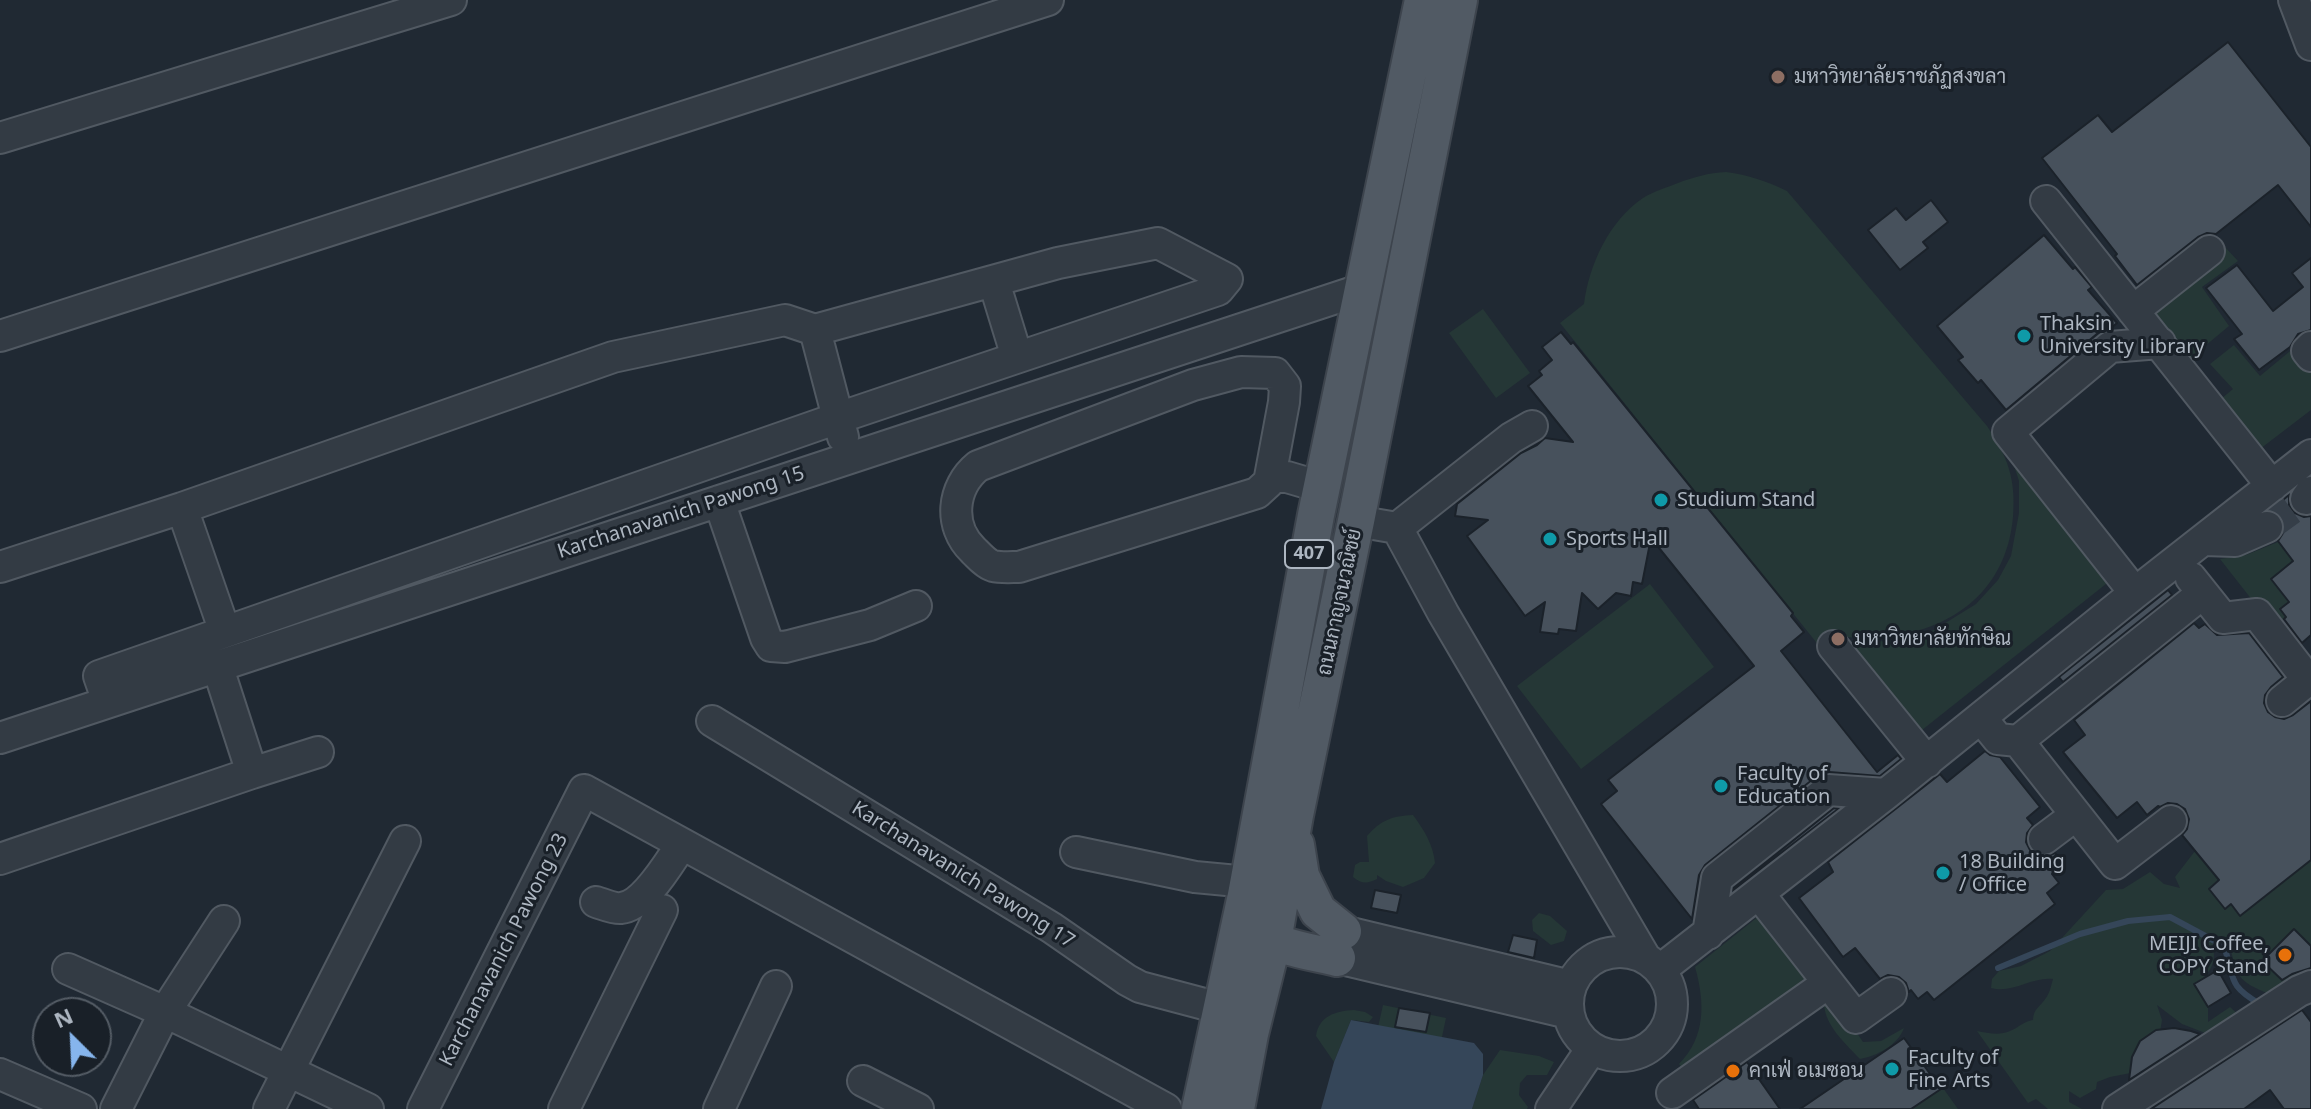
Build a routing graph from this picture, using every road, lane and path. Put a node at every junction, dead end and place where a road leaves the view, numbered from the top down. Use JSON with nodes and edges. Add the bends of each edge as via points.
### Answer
{"nodes":[{"id":1,"x":451,"y":0,"type":"edge"},
{"id":2,"x":1048,"y":0,"type":"edge"},
{"id":3,"x":1423,"y":0,"type":"edge"},
{"id":4,"x":1459,"y":0,"type":"edge"},
{"id":5,"x":2294,"y":0,"type":"edge"},
{"id":6,"x":2311,"y":45,"type":"edge"},
{"id":7,"x":0,"y":138,"type":"edge"},
{"id":8,"x":2046,"y":201,"type":"dead end"},
{"id":9,"x":2209,"y":251,"type":"dead end"},
{"id":10,"x":994,"y":282,"type":"junction"},
{"id":11,"x":1363,"y":289,"type":"junction"},
{"id":12,"x":2133,"y":311,"type":"junction"},
{"id":13,"x":815,"y":330,"type":"junction"},
{"id":14,"x":0,"y":336,"type":"edge"},
{"id":15,"x":2160,"y":343,"type":"junction"},
{"id":16,"x":2311,"y":347,"type":"edge"},
{"id":17,"x":2311,"y":356,"type":"edge"},
{"id":18,"x":1017,"y":357,"type":"junction"},
{"id":19,"x":838,"y":418,"type":"junction"},
{"id":20,"x":1532,"y":426,"type":"dead end"},
{"id":21,"x":2311,"y":455,"type":"edge"},
{"id":22,"x":848,"y":458,"type":"junction"},
{"id":23,"x":1270,"y":477,"type":"junction"},
{"id":24,"x":2272,"y":486,"type":"junction"},
{"id":25,"x":1321,"y":487,"type":"junction"},
{"id":26,"x":719,"y":501,"type":"junction"},
{"id":27,"x":182,"y":508,"type":"junction"},
{"id":28,"x":1356,"y":521,"type":"junction"},
{"id":29,"x":2267,"y":527,"type":"tunnel mouth"},
{"id":30,"x":1397,"y":528,"type":"junction"},
{"id":31,"x":2204,"y":540,"type":"junction"},
{"id":32,"x":2178,"y":561,"type":"junction"},
{"id":33,"x":0,"y":567,"type":"edge"},
{"id":34,"x":2135,"y":593,"type":"junction"},
{"id":35,"x":2203,"y":593,"type":"junction"},
{"id":36,"x":916,"y":606,"type":"dead end"},
{"id":37,"x":225,"y":632,"type":"junction"},
{"id":38,"x":1833,"y":646,"type":"dead end"},
{"id":39,"x":217,"y":665,"type":"junction"},
{"id":40,"x":2282,"y":701,"type":"dead end"},
{"id":41,"x":108,"y":702,"type":"junction"},
{"id":42,"x":1981,"y":718,"type":"junction"},
{"id":43,"x":712,"y":721,"type":"dead end"},
{"id":44,"x":0,"y":738,"type":"edge"},
{"id":45,"x":318,"y":752,"type":"dead end"},
{"id":46,"x":2021,"y":758,"type":"junction"},
{"id":47,"x":1927,"y":762,"type":"junction"},
{"id":48,"x":252,"y":773,"type":"junction"},
{"id":49,"x":1886,"y":794,"type":"junction"},
{"id":50,"x":1295,"y":815,"type":"junction"},
{"id":51,"x":2076,"y":815,"type":"junction"},
{"id":52,"x":2171,"y":821,"type":"dead end"},
{"id":53,"x":2044,"y":839,"type":"dead end"},
{"id":54,"x":405,"y":841,"type":"dead end"},
{"id":55,"x":682,"y":844,"type":"junction"},
{"id":56,"x":1076,"y":852,"type":"dead end"},
{"id":57,"x":0,"y":859,"type":"edge"},
{"id":58,"x":1766,"y":889,"type":"junction"},
{"id":59,"x":596,"y":902,"type":"dead end"},
{"id":60,"x":662,"y":910,"type":"dead end"},
{"id":61,"x":1255,"y":919,"type":"junction"},
{"id":62,"x":224,"y":921,"type":"dead end"},
{"id":63,"x":1708,"y":934,"type":"junction"},
{"id":64,"x":1340,"y":945,"type":"junction"},
{"id":65,"x":1653,"y":964,"type":"junction"},
{"id":66,"x":68,"y":969,"type":"dead end"},
{"id":67,"x":1828,"y":983,"type":"junction"},
{"id":68,"x":776,"y":986,"type":"dead end"},
{"id":69,"x":2300,"y":991,"type":"edge"},
{"id":70,"x":1891,"y":993,"type":"dead end"},
{"id":71,"x":1570,"y":999,"type":"junction"},
{"id":72,"x":1223,"y":1009,"type":"junction"},
{"id":73,"x":165,"y":1012,"type":"junction"},
{"id":74,"x":1250,"y":1034,"type":"junction"},
{"id":75,"x":1592,"y":1048,"type":"junction"},
{"id":76,"x":1643,"y":1050,"type":"junction"},
{"id":77,"x":287,"y":1071,"type":"junction"},
{"id":78,"x":0,"y":1074,"type":"edge"},
{"id":79,"x":863,"y":1081,"type":"dead end"},
{"id":80,"x":1677,"y":1101,"type":"edge"},
{"id":81,"x":81,"y":1109,"type":"edge"},
{"id":82,"x":116,"y":1109,"type":"edge"},
{"id":83,"x":269,"y":1109,"type":"edge"},
{"id":84,"x":368,"y":1109,"type":"edge"},
{"id":85,"x":423,"y":1109,"type":"edge"},
{"id":86,"x":564,"y":1109,"type":"edge"},
{"id":87,"x":719,"y":1109,"type":"edge"},
{"id":88,"x":918,"y":1109,"type":"edge"},
{"id":89,"x":1166,"y":1109,"type":"edge"},
{"id":90,"x":1200,"y":1109,"type":"edge"},
{"id":91,"x":1236,"y":1109,"type":"edge"},
{"id":92,"x":1551,"y":1109,"type":"edge"},
{"id":93,"x":2118,"y":1109,"type":"edge"}],
"edges":[{"from":1,"to":7,"type":"street"},
{"from":2,"to":14,"type":"street"},
{"from":3,"to":11,"type":"main road","name":"ถนนกาญจนวณิชย์","number":"407"},
{"from":4,"to":28,"type":"main road","name":"ถนนกาญจนวณิชย์","number":"407"},
{"from":5,"to":6,"type":"street"},
{"from":8,"to":12,"type":"street"},
{"from":9,"to":12,"type":"street"},
{"from":10,"to":13,"type":"street"},
{"from":10,"to":18,"type":"street"},
{"from":10,"to":18,"type":"street","via":[[1158,243],[1227,279],[1218,290]]},
{"from":11,"to":22,"type":"street","name":"Karchanavanich Pawong 15"},
{"from":11,"to":25,"type":"main road","name":"ถนนกาญจนวณิชย์","number":"407"},
{"from":12,"to":15,"type":"street"},
{"from":13,"to":19,"type":"street"},
{"from":13,"to":27,"type":"street","via":[[785,320],[613,357]]},
{"from":15,"to":24,"type":"street"},
{"from":15,"to":34,"type":"street","via":[[2110,347],[2008,432]]},
{"from":16,"to":17,"type":"street"},
{"from":18,"to":19,"type":"street"},
{"from":19,"to":22,"type":"street"},
{"from":19,"to":37,"type":"street"},
{"from":20,"to":30,"type":"street"},
{"from":21,"to":24,"type":"street"},
{"from":22,"to":26,"type":"street","name":"Karchanavanich Pawong 15"},
{"from":23,"to":23,"type":"street","via":[[1285,386],[1275,373],[1241,372],[978,466],[961,487],[957,524],[978,556],[993,566],[1019,567],[1257,493]]},
{"from":23,"to":25,"type":"street"},
{"from":24,"to":31,"type":"street"},
{"from":25,"to":61,"type":"main road","name":"ถนนกาญจนวณิชย์","number":"407"},
{"from":26,"to":36,"type":"street","via":[[771,646],[870,625]]},
{"from":26,"to":39,"type":"street","name":"Karchanavanich Pawong 15"},
{"from":27,"to":33,"type":"street"},
{"from":27,"to":37,"type":"street"},
{"from":28,"to":30,"type":"street"},
{"from":28,"to":50,"type":"main road","name":"ถนนกาญจนวณิชย์","number":"407"},
{"from":29,"to":31,"type":"street","via":[[2235,541]]},
{"from":30,"to":65,"type":"street"},
{"from":31,"to":32,"type":"street"},
{"from":32,"to":34,"type":"street"},
{"from":32,"to":35,"type":"street"},
{"from":34,"to":42,"type":"street"},
{"from":35,"to":40,"type":"street","via":[[2223,618],[2257,614],[2308,680]]},
{"from":35,"to":46,"type":"street"},
{"from":37,"to":41,"type":"street","via":[[99,676]]},
{"from":38,"to":47,"type":"street"},
{"from":39,"to":41,"type":"street","name":"Karchanavanich Pawong 15"},
{"from":39,"to":48,"type":"street"},
{"from":41,"to":44,"type":"street","name":"Karchanavanich Pawong 15"},
{"from":42,"to":46,"type":"street"},
{"from":42,"to":47,"type":"street"},
{"from":42,"to":58,"type":"street","via":[[1983,740],[1791,891]]},
{"from":43,"to":72,"type":"street","name":"Karchanavanich Pawong 17","via":[[1052,928],[1127,980]]},
{"from":45,"to":48,"type":"street"},
{"from":46,"to":51,"type":"street"},
{"from":47,"to":49,"type":"street"},
{"from":48,"to":57,"type":"street"},
{"from":49,"to":58,"type":"street"},
{"from":49,"to":63,"type":"street","via":[[1828,790],[1717,878]]},
{"from":50,"to":61,"type":"main road","name":"ถนนกาญจนวณิชย์","number":"407"},
{"from":50,"to":64,"type":"main road","via":[[1301,876]]},
{"from":51,"to":52,"type":"street","via":[[2115,864]]},
{"from":51,"to":53,"type":"street"},
{"from":54,"to":77,"type":"street"},
{"from":55,"to":59,"type":"street","via":[[649,890],[633,903],[621,909]]},
{"from":55,"to":85,"type":"street","name":"Karchanavanich Pawong 23","via":[[584,790]]},
{"from":55,"to":89,"type":"street"},
{"from":56,"to":61,"type":"street","via":[[1195,877]]},
{"from":58,"to":63,"type":"street"},
{"from":58,"to":67,"type":"street","via":[[1808,934]]},
{"from":60,"to":86,"type":"street"},
{"from":61,"to":64,"type":"main road"},
{"from":61,"to":72,"type":"main road","name":"ถนนกาญจนวณิชย์","number":"407"},
{"from":61,"to":74,"type":"main road","name":"ถนนกาญจนวณิชย์","number":"407"},
{"from":62,"to":73,"type":"street"},
{"from":63,"to":65,"type":"street"},
{"from":64,"to":71,"type":"street"},
{"from":64,"to":74,"type":"main road","via":[[1276,985]]},
{"from":65,"to":71,"type":"street","via":[[1629,952],[1602,955],[1580,970]]},
{"from":65,"to":76,"type":"street","via":[[1668,984],[1671,1014],[1666,1029]]},
{"from":66,"to":73,"type":"street"},
{"from":67,"to":70,"type":"street","via":[[1856,1018]]},
{"from":67,"to":80,"type":"street"},
{"from":68,"to":87,"type":"street"},
{"from":69,"to":93,"type":"street"},
{"from":71,"to":75,"type":"street","via":[[1573,1027]]},
{"from":72,"to":90,"type":"main road","name":"ถนนกาญจนวณิชย์","number":"407"},
{"from":73,"to":77,"type":"street"},
{"from":73,"to":82,"type":"street"},
{"from":74,"to":91,"type":"main road","name":"ถนนกาญจนวณิชย์","number":"407"},
{"from":75,"to":76,"type":"street","via":[[1616,1056]]},
{"from":75,"to":92,"type":"street"},
{"from":76,"to":80,"type":"street"},
{"from":77,"to":83,"type":"street"},
{"from":77,"to":84,"type":"street"},
{"from":78,"to":81,"type":"street"},
{"from":79,"to":88,"type":"street"}]}
